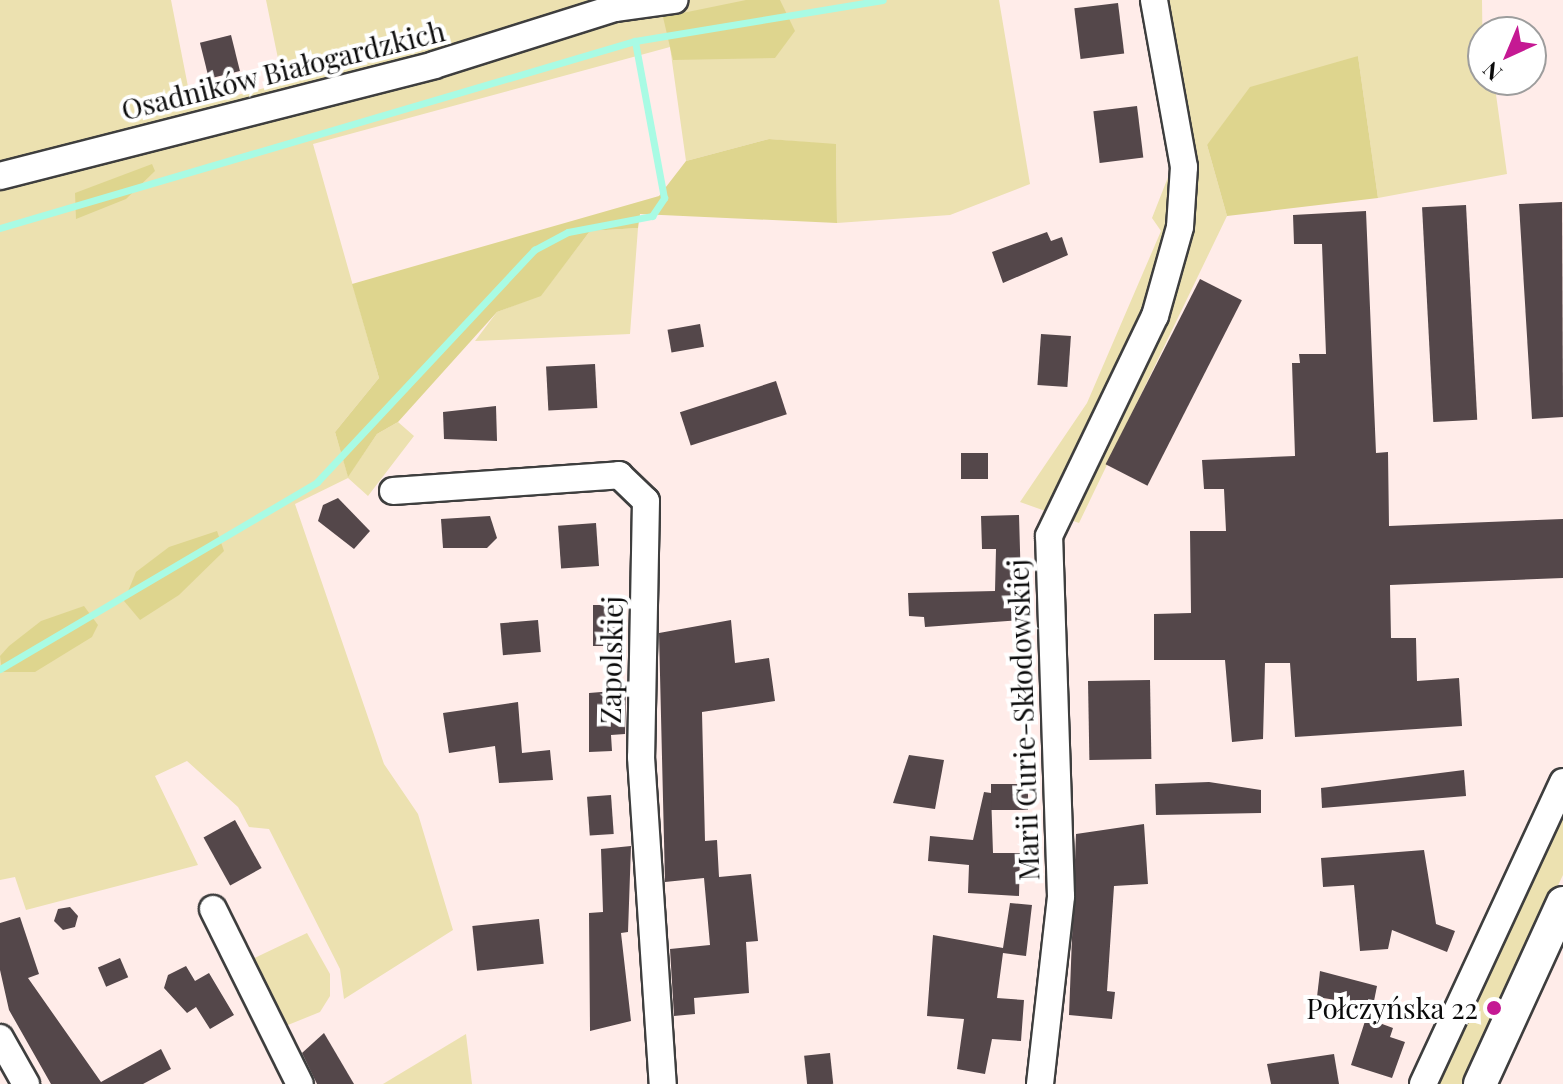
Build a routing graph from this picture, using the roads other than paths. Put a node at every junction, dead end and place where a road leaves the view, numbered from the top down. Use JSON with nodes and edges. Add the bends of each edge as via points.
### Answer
{"nodes":[{"id":1,"x":674,"y":0,"type":"edge"},
{"id":2,"x":1154,"y":0,"type":"edge"},
{"id":3,"x":614,"y":4,"type":"edge"},
{"id":4,"x":0,"y":176,"type":"edge"},
{"id":5,"x":393,"y":491,"type":"dead end"},
{"id":6,"x":1563,"y":782,"type":"edge"},
{"id":7,"x":1563,"y":903,"type":"edge"},
{"id":8,"x":213,"y":909,"type":"dead end"},
{"id":9,"x":0,"y":1038,"type":"edge"},
{"id":10,"x":26,"y":1084,"type":"edge"},
{"id":11,"x":300,"y":1084,"type":"edge"},
{"id":12,"x":663,"y":1084,"type":"edge"},
{"id":13,"x":1040,"y":1084,"type":"edge"},
{"id":14,"x":1423,"y":1084,"type":"edge"},
{"id":15,"x":1480,"y":1084,"type":"edge"}],
"edges":[{"from":1,"to":3,"type":"street","name":"Osadników Białogardzkich"},
{"from":2,"to":13,"type":"street","name":"Marii Curie-Skłodowskiej","via":[[1184,167],[1180,227],[1155,316],[1049,536],[1061,896]]},
{"from":3,"to":4,"type":"street","name":"Osadników Białogardzkich","via":[[434,65]]},
{"from":5,"to":12,"type":"street","name":"Zapolskiej","via":[[619,475],[646,501],[641,757]]},
{"from":6,"to":14,"type":"street"},
{"from":7,"to":15,"type":"street"},
{"from":8,"to":11,"type":"street"},
{"from":9,"to":10,"type":"street"}]}
